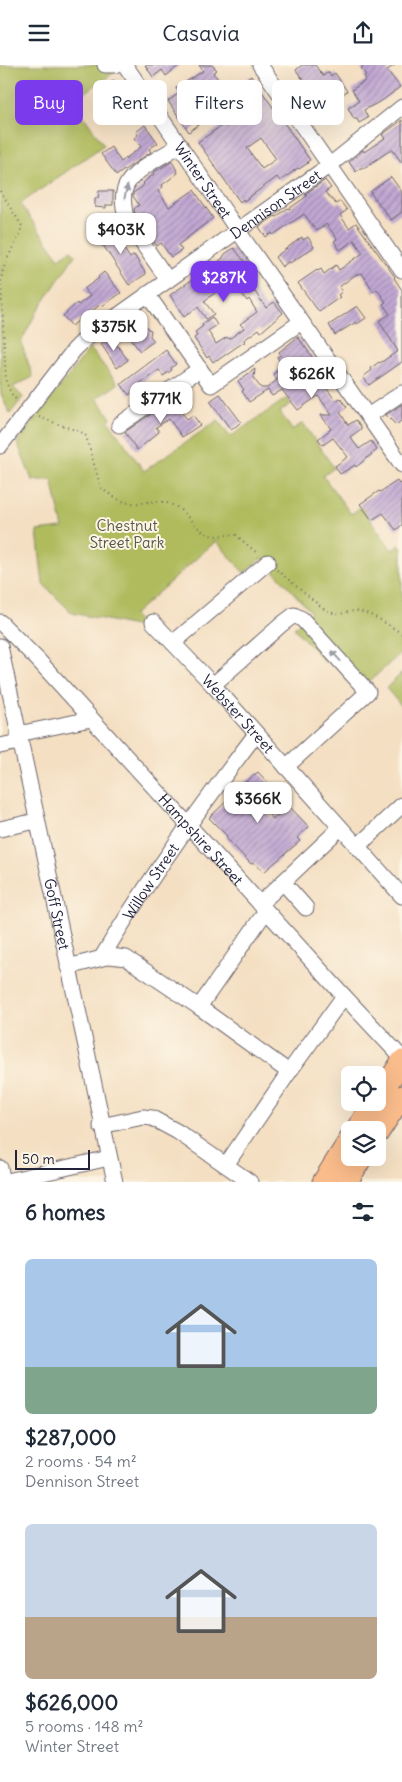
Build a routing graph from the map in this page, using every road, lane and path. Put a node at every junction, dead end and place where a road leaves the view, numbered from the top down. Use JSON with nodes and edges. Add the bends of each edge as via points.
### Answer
{"nodes":[{"id":1,"x":106,"y":65,"type":"edge"},
{"id":2,"x":115,"y":65,"type":"edge"},
{"id":3,"x":125,"y":65,"type":"edge"},
{"id":4,"x":260,"y":65,"type":"edge"},
{"id":5,"x":402,"y":107,"type":"edge"},
{"id":6,"x":180,"y":145,"type":"junction"},
{"id":7,"x":330,"y":165,"type":"junction"},
{"id":8,"x":0,"y":191,"type":"edge"},
{"id":9,"x":238,"y":231,"type":"junction"},
{"id":10,"x":402,"y":270,"type":"edge"},
{"id":11,"x":168,"y":280,"type":"junction"},
{"id":12,"x":148,"y":294,"type":"junction"},
{"id":13,"x":301,"y":322,"type":"junction"},
{"id":14,"x":200,"y":369,"type":"junction"},
{"id":15,"x":402,"y":393,"type":"edge"},
{"id":16,"x":26,"y":412,"type":"junction"},
{"id":17,"x":368,"y":416,"type":"junction"},
{"id":18,"x":119,"y":425,"type":"dead end"},
{"id":19,"x":0,"y":446,"type":"edge"},
{"id":20,"x":402,"y":465,"type":"edge"},
{"id":21,"x":268,"y":562,"type":"junction"},
{"id":22,"x":0,"y":622,"type":"edge"},
{"id":23,"x":153,"y":622,"type":"dead end"},
{"id":24,"x":402,"y":635,"type":"edge"},
{"id":25,"x":173,"y":643,"type":"junction"},
{"id":26,"x":0,"y":645,"type":"edge"},
{"id":27,"x":213,"y":685,"type":"junction"},
{"id":28,"x":91,"y":719,"type":"junction"},
{"id":29,"x":256,"y":734,"type":"junction"},
{"id":30,"x":19,"y":738,"type":"junction"},
{"id":31,"x":0,"y":745,"type":"edge"},
{"id":32,"x":286,"y":767,"type":"junction"},
{"id":33,"x":402,"y":805,"type":"edge"},
{"id":34,"x":36,"y":821,"type":"junction"},
{"id":35,"x":189,"y":826,"type":"junction"},
{"id":36,"x":340,"y":828,"type":"junction"},
{"id":37,"x":0,"y":829,"type":"edge"},
{"id":38,"x":357,"y":847,"type":"junction"},
{"id":39,"x":283,"y":882,"type":"junction"},
{"id":40,"x":402,"y":896,"type":"edge"},
{"id":41,"x":263,"y":907,"type":"junction"},
{"id":42,"x":306,"y":908,"type":"dead end"},
{"id":43,"x":102,"y":957,"type":"junction"},
{"id":44,"x":68,"y":967,"type":"junction"},
{"id":45,"x":344,"y":997,"type":"junction"},
{"id":46,"x":199,"y":1007,"type":"junction"},
{"id":47,"x":402,"y":1057,"type":"edge"},
{"id":48,"x":402,"y":1061,"type":"edge"},
{"id":49,"x":289,"y":1072,"type":"junction"},
{"id":50,"x":386,"y":1086,"type":"edge"},
{"id":51,"x":402,"y":1096,"type":"edge"},
{"id":52,"x":386,"y":1121,"type":"edge"},
{"id":53,"x":102,"y":1126,"type":"junction"},
{"id":54,"x":341,"y":1153,"type":"edge"},
{"id":55,"x":109,"y":1158,"type":"junction"},
{"id":56,"x":226,"y":1165,"type":"junction"},
{"id":57,"x":357,"y":1166,"type":"edge"},
{"id":58,"x":0,"y":1168,"type":"edge"},
{"id":59,"x":3,"y":1182,"type":"edge"},
{"id":60,"x":115,"y":1182,"type":"edge"},
{"id":61,"x":250,"y":1182,"type":"edge"},
{"id":62,"x":323,"y":1182,"type":"edge"},
{"id":63,"x":347,"y":1182,"type":"edge"}],
"edges":[{"from":1,"to":2,"type":"street"},
{"from":3,"to":6,"type":"street","name":"Winter Street"},
{"from":4,"to":7,"type":"street"},
{"from":5,"to":7,"type":"street","name":"Dennison Street"},
{"from":6,"to":9,"type":"street","name":"Winter Street"},
{"from":11,"to":6,"type":"street","one_way":true,"via":[[128,221],[124,196],[129,181]]},
{"from":7,"to":9,"type":"street","name":"Dennison Street"},
{"from":7,"to":10,"type":"street"},
{"from":8,"to":16,"type":"path","via":[[22,226],[4,266],[1,281],[6,382]]},
{"from":9,"to":11,"type":"street","name":"Dennison Street"},
{"from":9,"to":13,"type":"street","name":"Winter Street"},
{"from":11,"to":12,"type":"street","name":"Dennison Street"},
{"from":12,"to":14,"type":"street"},
{"from":12,"to":16,"type":"street","name":"Dennison Street","via":[[85,339]]},
{"from":13,"to":14,"type":"street","via":[[211,385]]},
{"from":13,"to":17,"type":"street","name":"Winter Street"},
{"from":14,"to":18,"type":"street"},
{"from":15,"to":17,"type":"street"},
{"from":16,"to":19,"type":"street","name":"Dennison Street"},
{"from":16,"to":21,"type":"path","via":[[83,433],[100,485],[112,496],[132,504],[170,504],[207,534],[236,535]]},
{"from":17,"to":20,"type":"street","name":"Winter Street"},
{"from":21,"to":24,"type":"path","via":[[326,610],[343,615],[356,611],[368,613]]},
{"from":21,"to":25,"type":"street"},
{"from":22,"to":28,"type":"street","name":"Hampshire Street"},
{"from":23,"to":25,"type":"street","name":"Webster Street"},
{"from":25,"to":27,"type":"street","name":"Webster Street"},
{"from":26,"to":30,"type":"street","name":"Goff Street"},
{"from":27,"to":29,"type":"street","name":"Webster Street"},
{"from":32,"to":27,"type":"street","one_way":true,"via":[[368,692],[302,619],[294,615]]},
{"from":28,"to":30,"type":"street"},
{"from":28,"to":35,"type":"street","name":"Hampshire Street"},
{"from":29,"to":32,"type":"street","name":"Webster Street"},
{"from":29,"to":35,"type":"street","name":"Willow Street"},
{"from":30,"to":31,"type":"street"},
{"from":30,"to":34,"type":"street","name":"Goff Street"},
{"from":32,"to":36,"type":"street","name":"Webster Street"},
{"from":33,"to":38,"type":"street"},
{"from":34,"to":37,"type":"street"},
{"from":34,"to":44,"type":"street","name":"Goff Street"},
{"from":35,"to":41,"type":"street","name":"Hampshire Street"},
{"from":35,"to":43,"type":"street","name":"Willow Street"},
{"from":36,"to":38,"type":"street","name":"Webster Street"},
{"from":36,"to":39,"type":"street"},
{"from":38,"to":40,"type":"street","name":"Webster Street"},
{"from":39,"to":41,"type":"street"},
{"from":39,"to":42,"type":"street"},
{"from":41,"to":45,"type":"street","name":"Hampshire Street"},
{"from":41,"to":46,"type":"street"},
{"from":43,"to":44,"type":"street"},
{"from":43,"to":46,"type":"street","via":[[115,955],[126,958]]},
{"from":44,"to":53,"type":"street","name":"Goff Street"},
{"from":45,"to":47,"type":"street","name":"Hampshire Street"},
{"from":45,"to":49,"type":"street"},
{"from":46,"to":49,"type":"street"},
{"from":48,"to":50,"type":"highway"},
{"from":49,"to":56,"type":"street"},
{"from":51,"to":52,"type":"highway"},
{"from":53,"to":55,"type":"street","name":"Goff Street"},
{"from":53,"to":56,"type":"street","via":[[152,1118]]},
{"from":54,"to":62,"type":"highway"},
{"from":55,"to":59,"type":"street"},
{"from":55,"to":60,"type":"street","name":"Goff Street"},
{"from":56,"to":61,"type":"street"},
{"from":57,"to":63,"type":"highway"},
{"from":58,"to":59,"type":"street"}]}
